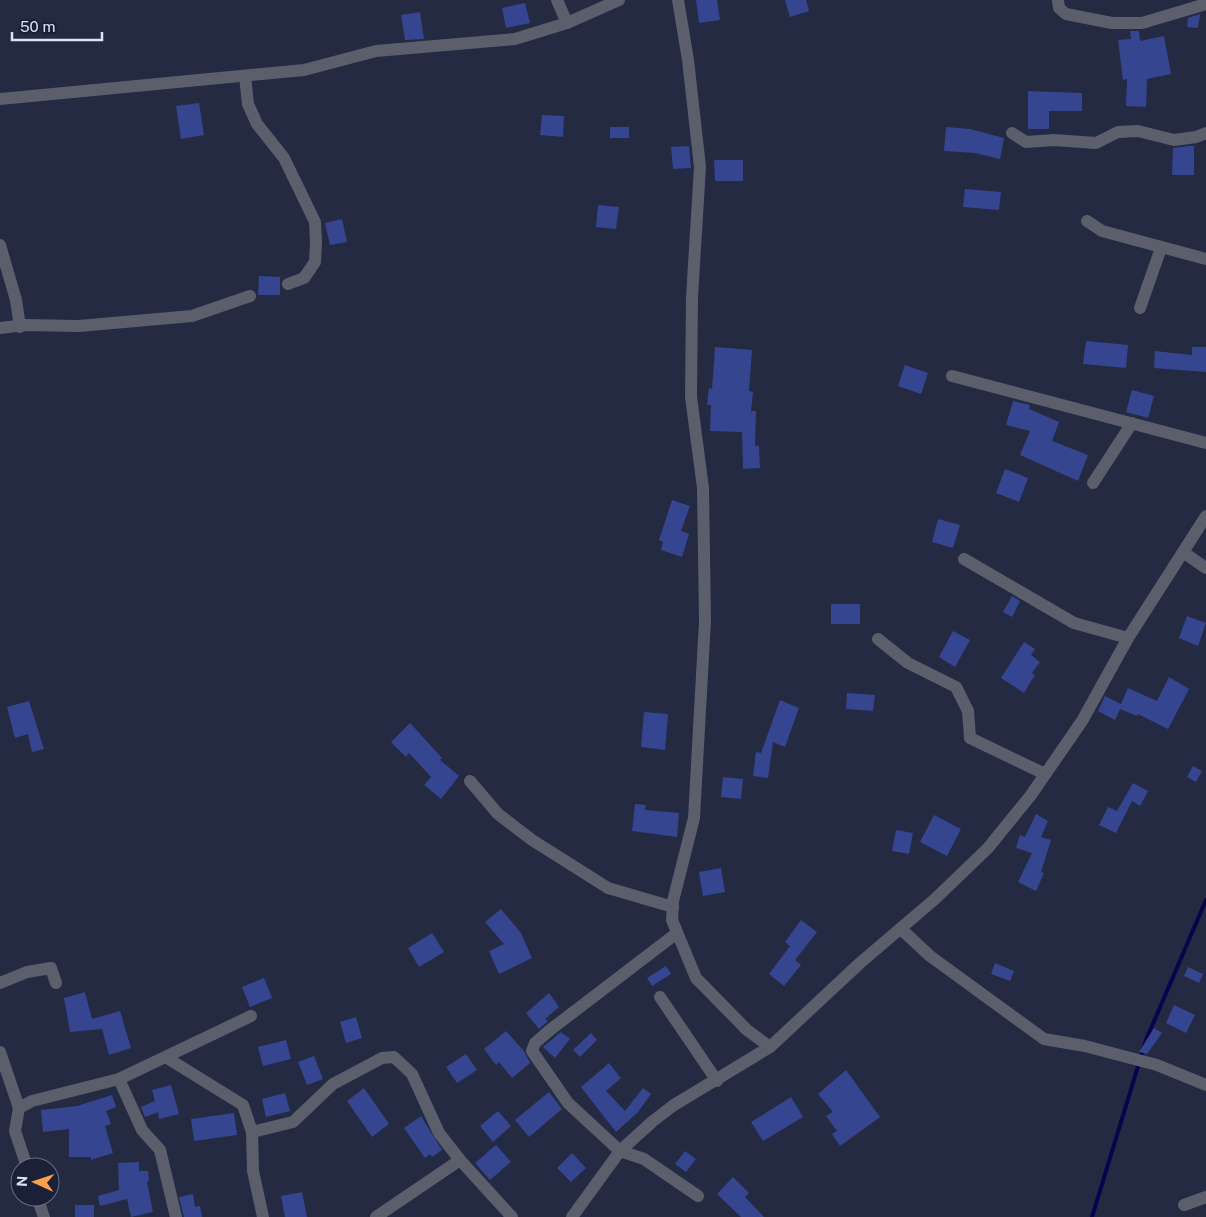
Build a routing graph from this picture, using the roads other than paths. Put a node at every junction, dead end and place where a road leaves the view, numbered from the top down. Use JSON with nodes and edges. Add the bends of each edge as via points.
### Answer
{"nodes":[{"id":1,"x":557,"y":0,"type":"edge"},
{"id":2,"x":619,"y":0,"type":"edge"},
{"id":3,"x":678,"y":0,"type":"edge"},
{"id":4,"x":1058,"y":0,"type":"edge"},
{"id":5,"x":1206,"y":4,"type":"edge"},
{"id":6,"x":567,"y":24,"type":"junction"},
{"id":7,"x":245,"y":76,"type":"junction"},
{"id":8,"x":0,"y":99,"type":"edge"},
{"id":9,"x":1206,"y":133,"type":"edge"},
{"id":10,"x":1012,"y":134,"type":"dead end"},
{"id":11,"x":1087,"y":221,"type":"dead end"},
{"id":12,"x":0,"y":245,"type":"edge"},
{"id":13,"x":1161,"y":248,"type":"junction"},
{"id":14,"x":1206,"y":259,"type":"edge"},
{"id":15,"x":288,"y":284,"type":"dead end"},
{"id":16,"x":250,"y":296,"type":"dead end"},
{"id":17,"x":1140,"y":308,"type":"dead end"},
{"id":18,"x":20,"y":327,"type":"junction"},
{"id":19,"x":0,"y":328,"type":"edge"},
{"id":20,"x":952,"y":376,"type":"dead end"},
{"id":21,"x":1132,"y":423,"type":"junction"},
{"id":22,"x":1206,"y":443,"type":"edge"},
{"id":23,"x":1093,"y":483,"type":"dead end"},
{"id":24,"x":1206,"y":516,"type":"edge"},
{"id":25,"x":1183,"y":552,"type":"junction"},
{"id":26,"x":964,"y":559,"type":"dead end"},
{"id":27,"x":1206,"y":568,"type":"edge"},
{"id":28,"x":1128,"y":638,"type":"junction"},
{"id":29,"x":878,"y":639,"type":"dead end"},
{"id":30,"x":1045,"y":774,"type":"junction"},
{"id":31,"x":470,"y":781,"type":"dead end"},
{"id":32,"x":672,"y":907,"type":"junction"},
{"id":33,"x":900,"y":929,"type":"junction"},
{"id":34,"x":677,"y":933,"type":"junction"},
{"id":35,"x":0,"y":983,"type":"edge"},
{"id":36,"x":56,"y":983,"type":"dead end"},
{"id":37,"x":660,"y":997,"type":"dead end"},
{"id":38,"x":251,"y":1016,"type":"dead end"},
{"id":39,"x":770,"y":1047,"type":"junction"},
{"id":40,"x":0,"y":1052,"type":"edge"},
{"id":41,"x":168,"y":1058,"type":"junction"},
{"id":42,"x":119,"y":1079,"type":"junction"},
{"id":43,"x":716,"y":1081,"type":"junction"},
{"id":44,"x":1206,"y":1085,"type":"edge"},
{"id":45,"x":19,"y":1108,"type":"junction"},
{"id":46,"x":252,"y":1132,"type":"junction"},
{"id":47,"x":620,"y":1151,"type":"junction"},
{"id":48,"x":24,"y":1157,"type":"edge"},
{"id":49,"x":460,"y":1160,"type":"junction"},
{"id":50,"x":698,"y":1196,"type":"dead end"},
{"id":51,"x":1206,"y":1197,"type":"edge"},
{"id":52,"x":1184,"y":1205,"type":"dead end"},
{"id":53,"x":176,"y":1217,"type":"edge"},
{"id":54,"x":263,"y":1217,"type":"edge"},
{"id":55,"x":376,"y":1217,"type":"edge"},
{"id":56,"x":512,"y":1217,"type":"edge"},
{"id":57,"x":572,"y":1217,"type":"edge"}],
"edges":[{"from":1,"to":6,"type":"street"},
{"from":2,"to":6,"type":"street"},
{"from":3,"to":32,"type":"street","via":[[700,167],[692,297],[691,397],[703,488],[705,622],[694,818]]},
{"from":4,"to":5,"type":"street","via":[[1059,8],[1066,14],[1112,23],[1142,23]]},
{"from":6,"to":7,"type":"street","via":[[515,39],[376,51],[304,70]]},
{"from":7,"to":8,"type":"street"},
{"from":7,"to":15,"type":"street","via":[[248,104],[254,117],[284,158],[314,222],[315,262],[304,278]]},
{"from":9,"to":10,"type":"street","via":[[1174,140],[1138,131],[1118,132],[1096,143],[1026,142]]},
{"from":11,"to":13,"type":"street","via":[[1102,230]]},
{"from":12,"to":18,"type":"street","via":[[16,300]]},
{"from":13,"to":14,"type":"street"},
{"from":13,"to":17,"type":"street"},
{"from":16,"to":18,"type":"street","via":[[192,316],[79,326]]},
{"from":18,"to":19,"type":"street"},
{"from":20,"to":21,"type":"street"},
{"from":21,"to":22,"type":"street"},
{"from":21,"to":23,"type":"street"},
{"from":24,"to":25,"type":"street"},
{"from":25,"to":27,"type":"street"},
{"from":25,"to":28,"type":"street"},
{"from":26,"to":28,"type":"street","via":[[1074,623]]},
{"from":28,"to":30,"type":"street","via":[[1082,721]]},
{"from":29,"to":30,"type":"street","via":[[908,663],[956,687],[968,711],[970,738]]},
{"from":30,"to":33,"type":"street","via":[[988,848]]},
{"from":31,"to":32,"type":"street","via":[[498,814],[532,840],[608,888]]},
{"from":32,"to":34,"type":"street"},
{"from":33,"to":39,"type":"street"},
{"from":33,"to":44,"type":"street","via":[[930,956],[1044,1039],[1157,1065]]},
{"from":34,"to":39,"type":"street","via":[[696,978],[747,1030]]},
{"from":34,"to":47,"type":"street","via":[[532,1047],[533,1054],[568,1103]]},
{"from":35,"to":36,"type":"street","via":[[27,972],[52,968]]},
{"from":37,"to":43,"type":"street"},
{"from":38,"to":41,"type":"street"},
{"from":39,"to":43,"type":"street"},
{"from":40,"to":45,"type":"street"},
{"from":41,"to":42,"type":"street"},
{"from":41,"to":46,"type":"street","via":[[243,1105]]},
{"from":42,"to":45,"type":"street","via":[[32,1101]]},
{"from":42,"to":53,"type":"street","via":[[142,1130],[160,1150]]},
{"from":43,"to":47,"type":"street","via":[[674,1106]]},
{"from":45,"to":48,"type":"street","via":[[15,1131]]},
{"from":46,"to":49,"type":"street","via":[[293,1122],[333,1084],[382,1058],[394,1057],[412,1074],[439,1133]]},
{"from":46,"to":54,"type":"street","via":[[253,1171]]},
{"from":47,"to":50,"type":"street","via":[[644,1159]]},
{"from":47,"to":57,"type":"street"},
{"from":49,"to":55,"type":"street"},
{"from":49,"to":56,"type":"street"},
{"from":51,"to":52,"type":"street"}]}
